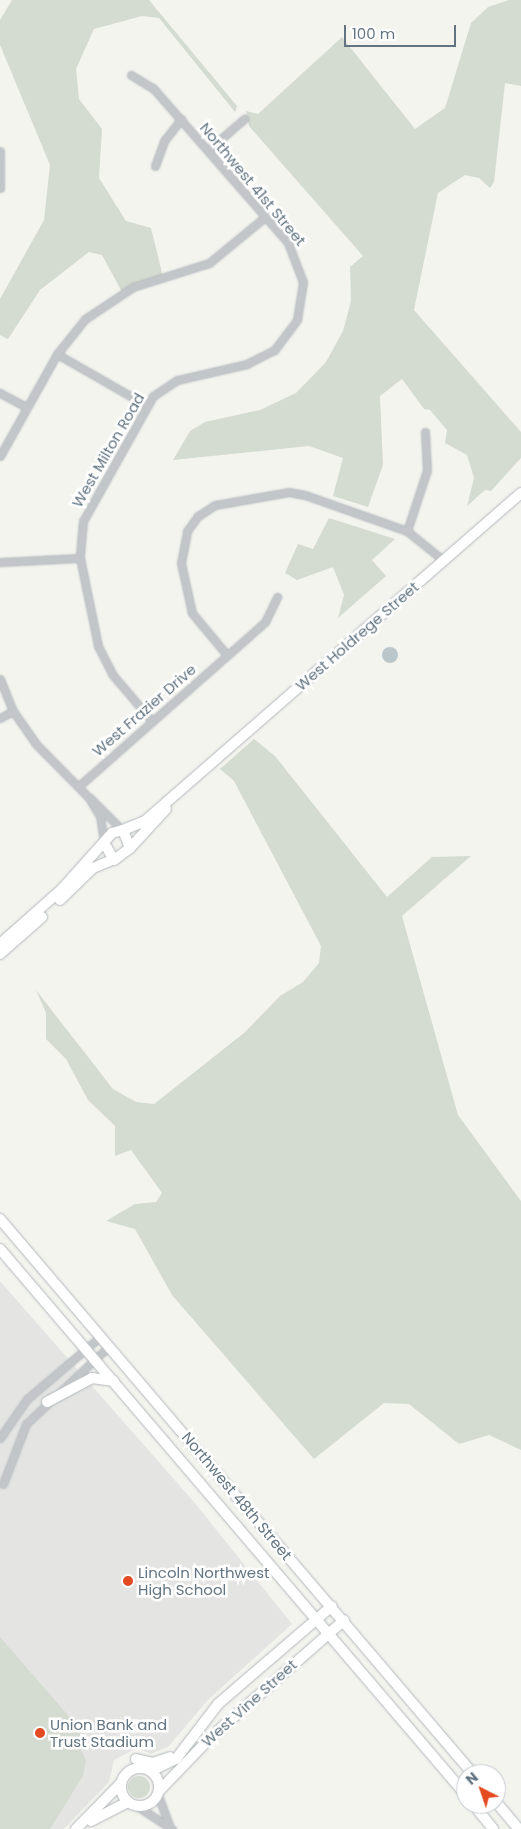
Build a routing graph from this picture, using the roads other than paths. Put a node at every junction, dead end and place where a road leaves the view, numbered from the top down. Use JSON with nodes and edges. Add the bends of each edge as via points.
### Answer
{"nodes":[{"id":1,"x":131,"y":75,"type":"dead end"},
{"id":2,"x":181,"y":119,"type":"junction"},
{"id":3,"x":244,"y":119,"type":"dead end"},
{"id":4,"x":208,"y":150,"type":"junction"},
{"id":5,"x":0,"y":151,"type":"edge"},
{"id":6,"x":155,"y":166,"type":"dead end"},
{"id":7,"x":0,"y":188,"type":"edge"},
{"id":8,"x":265,"y":217,"type":"junction"},
{"id":9,"x":303,"y":299,"type":"joint"},
{"id":10,"x":57,"y":354,"type":"junction"},
{"id":11,"x":0,"y":393,"type":"edge"},
{"id":12,"x":146,"y":405,"type":"junction"},
{"id":13,"x":26,"y":407,"type":"junction"},
{"id":14,"x":425,"y":432,"type":"dead end"},
{"id":15,"x":0,"y":456,"type":"edge"},
{"id":16,"x":521,"y":493,"type":"edge"},
{"id":17,"x":407,"y":531,"type":"junction"},
{"id":18,"x":80,"y":558,"type":"junction"},
{"id":19,"x":444,"y":560,"type":"junction"},
{"id":20,"x":0,"y":562,"type":"edge"},
{"id":21,"x":277,"y":597,"type":"dead end"},
{"id":22,"x":227,"y":655,"type":"junction"},
{"id":23,"x":0,"y":678,"type":"edge"},
{"id":24,"x":13,"y":711,"type":"junction"},
{"id":25,"x":0,"y":718,"type":"edge"},
{"id":26,"x":152,"y":721,"type":"junction"},
{"id":27,"x":194,"y":779,"type":"junction"},
{"id":28,"x":79,"y":786,"type":"junction"},
{"id":29,"x":89,"y":798,"type":"junction"},
{"id":30,"x":122,"y":830,"type":"junction"},
{"id":31,"x":104,"y":842,"type":"junction"},
{"id":32,"x":130,"y":848,"type":"junction"},
{"id":33,"x":112,"y":860,"type":"junction"},
{"id":34,"x":0,"y":944,"type":"edge"},
{"id":35,"x":0,"y":954,"type":"edge"},
{"id":36,"x":0,"y":1219,"type":"edge"},
{"id":37,"x":0,"y":1249,"type":"edge"},
{"id":38,"x":101,"y":1336,"type":"junction"},
{"id":39,"x":109,"y":1346,"type":"junction"},
{"id":40,"x":86,"y":1348,"type":"junction"},
{"id":41,"x":94,"y":1358,"type":"junction"},
{"id":42,"x":114,"y":1381,"type":"junction"},
{"id":43,"x":47,"y":1402,"type":"junction"},
{"id":44,"x":0,"y":1438,"type":"edge"},
{"id":45,"x":3,"y":1484,"type":"dead end"},
{"id":46,"x":332,"y":1606,"type":"junction"},
{"id":47,"x":318,"y":1618,"type":"junction"},
{"id":48,"x":344,"y":1620,"type":"junction"},
{"id":49,"x":330,"y":1633,"type":"junction"},
{"id":50,"x":182,"y":1747,"type":"junction"},
{"id":51,"x":136,"y":1759,"type":"dead end"},
{"id":52,"x":465,"y":1764,"type":"edge"},
{"id":53,"x":151,"y":1771,"type":"junction"},
{"id":54,"x":121,"y":1783,"type":"junction"},
{"id":55,"x":456,"y":1784,"type":"edge"},
{"id":56,"x":158,"y":1793,"type":"junction"},
{"id":57,"x":132,"y":1804,"type":"junction"},
{"id":58,"x":481,"y":1814,"type":"edge"},
{"id":59,"x":506,"y":1814,"type":"edge"},
{"id":60,"x":170,"y":1828,"type":"edge"},
{"id":61,"x":76,"y":1829,"type":"edge"},
{"id":62,"x":83,"y":1829,"type":"edge"},
{"id":63,"x":492,"y":1829,"type":"edge"},
{"id":64,"x":519,"y":1829,"type":"edge"}],
"edges":[{"from":1,"to":2,"type":"street","name":"Northwest 41st Street","via":[[153,88]]},
{"from":2,"to":4,"type":"street","name":"Northwest 41st Street"},
{"from":2,"to":6,"type":"street","via":[[164,140]]},
{"from":3,"to":4,"type":"street"},
{"from":4,"to":8,"type":"street","name":"Northwest 41st Street"},
{"from":5,"to":7,"type":"street"},
{"from":8,"to":9,"type":"street","name":"Northwest 41st Street","via":[[297,258]]},
{"from":8,"to":10,"type":"street","via":[[208,263],[143,282],[107,301],[79,324]]},
{"from":9,"to":12,"type":"street","name":"West Milton Road","via":[[294,327],[274,350],[247,364],[177,380]]},
{"from":10,"to":12,"type":"street"},
{"from":10,"to":13,"type":"street"},
{"from":11,"to":13,"type":"street"},
{"from":12,"to":18,"type":"street","name":"West Milton Road","via":[[87,511]]},
{"from":13,"to":15,"type":"street"},
{"from":14,"to":17,"type":"street","via":[[427,470]]},
{"from":16,"to":19,"type":"street","name":"West Holdrege Street"},
{"from":17,"to":19,"type":"street"},
{"from":17,"to":22,"type":"street","via":[[297,493],[207,510],[187,530],[181,563],[192,613]]},
{"from":18,"to":20,"type":"street"},
{"from":18,"to":26,"type":"street","via":[[100,653]]},
{"from":19,"to":27,"type":"street","name":"West Holdrege Street"},
{"from":21,"to":22,"type":"street","name":"West Frazier Drive","via":[[265,622]]},
{"from":22,"to":26,"type":"street","name":"West Frazier Drive"},
{"from":23,"to":24,"type":"street"},
{"from":24,"to":25,"type":"street"},
{"from":24,"to":28,"type":"street","via":[[39,748]]},
{"from":26,"to":28,"type":"street","name":"West Frazier Drive"},
{"from":27,"to":30,"type":"street","name":"West Holdrege Street","via":[[139,826]]},
{"from":27,"to":32,"type":"street","name":"West Holdrege Street"},
{"from":28,"to":29,"type":"street"},
{"from":29,"to":30,"type":"street"},
{"from":29,"to":31,"type":"street","via":[[100,816]]},
{"from":30,"to":31,"type":"street","name":"West Holdrege Street"},
{"from":30,"to":32,"type":"street"},
{"from":31,"to":33,"type":"street"},
{"from":31,"to":34,"type":"street","via":[[62,889]]},
{"from":32,"to":33,"type":"street","name":"West Holdrege Street","via":[[120,859]]},
{"from":33,"to":35,"type":"street","via":[[89,871]]},
{"from":36,"to":38,"type":"street","name":"Northwest 48th Street"},
{"from":37,"to":40,"type":"street","name":"Northwest 48th Street"},
{"from":38,"to":39,"type":"street","name":"Northwest 48th Street"},
{"from":38,"to":40,"type":"street"},
{"from":39,"to":41,"type":"street"},
{"from":39,"to":46,"type":"street","name":"Northwest 48th Street"},
{"from":40,"to":41,"type":"street","name":"Northwest 48th Street"},
{"from":40,"to":44,"type":"street","via":[[27,1399]]},
{"from":41,"to":42,"type":"street","name":"Northwest 48th Street"},
{"from":41,"to":43,"type":"street"},
{"from":42,"to":43,"type":"street","via":[[92,1378]]},
{"from":42,"to":47,"type":"street","name":"Northwest 48th Street"},
{"from":43,"to":45,"type":"street","via":[[20,1434]]},
{"from":46,"to":47,"type":"street","name":"West Vine Street"},
{"from":46,"to":48,"type":"street","name":"Northwest 48th Street"},
{"from":47,"to":49,"type":"street","name":"Northwest 48th Street"},
{"from":47,"to":50,"type":"street","name":"West Vine Street","via":[[218,1704]]},
{"from":48,"to":49,"type":"street","name":"West Vine Street"},
{"from":48,"to":52,"type":"street","name":"Northwest 48th Street"},
{"from":49,"to":55,"type":"street","name":"Northwest 48th Street"},
{"from":49,"to":56,"type":"street","name":"West Vine Street","via":[[211,1737]]},
{"from":50,"to":51,"type":"street","via":[[162,1761]]},
{"from":50,"to":53,"type":"street","name":"West Vine Street","via":[[169,1764]]},
{"from":53,"to":54,"type":"street","via":[[132,1769]]},
{"from":53,"to":56,"type":"street"},
{"from":54,"to":57,"type":"street"},
{"from":54,"to":61,"type":"street"},
{"from":56,"to":57,"type":"street","via":[[149,1804]]},
{"from":56,"to":60,"type":"street"},
{"from":57,"to":60,"type":"street"},
{"from":57,"to":62,"type":"street","via":[[108,1809]]},
{"from":58,"to":63,"type":"street"},
{"from":59,"to":64,"type":"street"}]}
